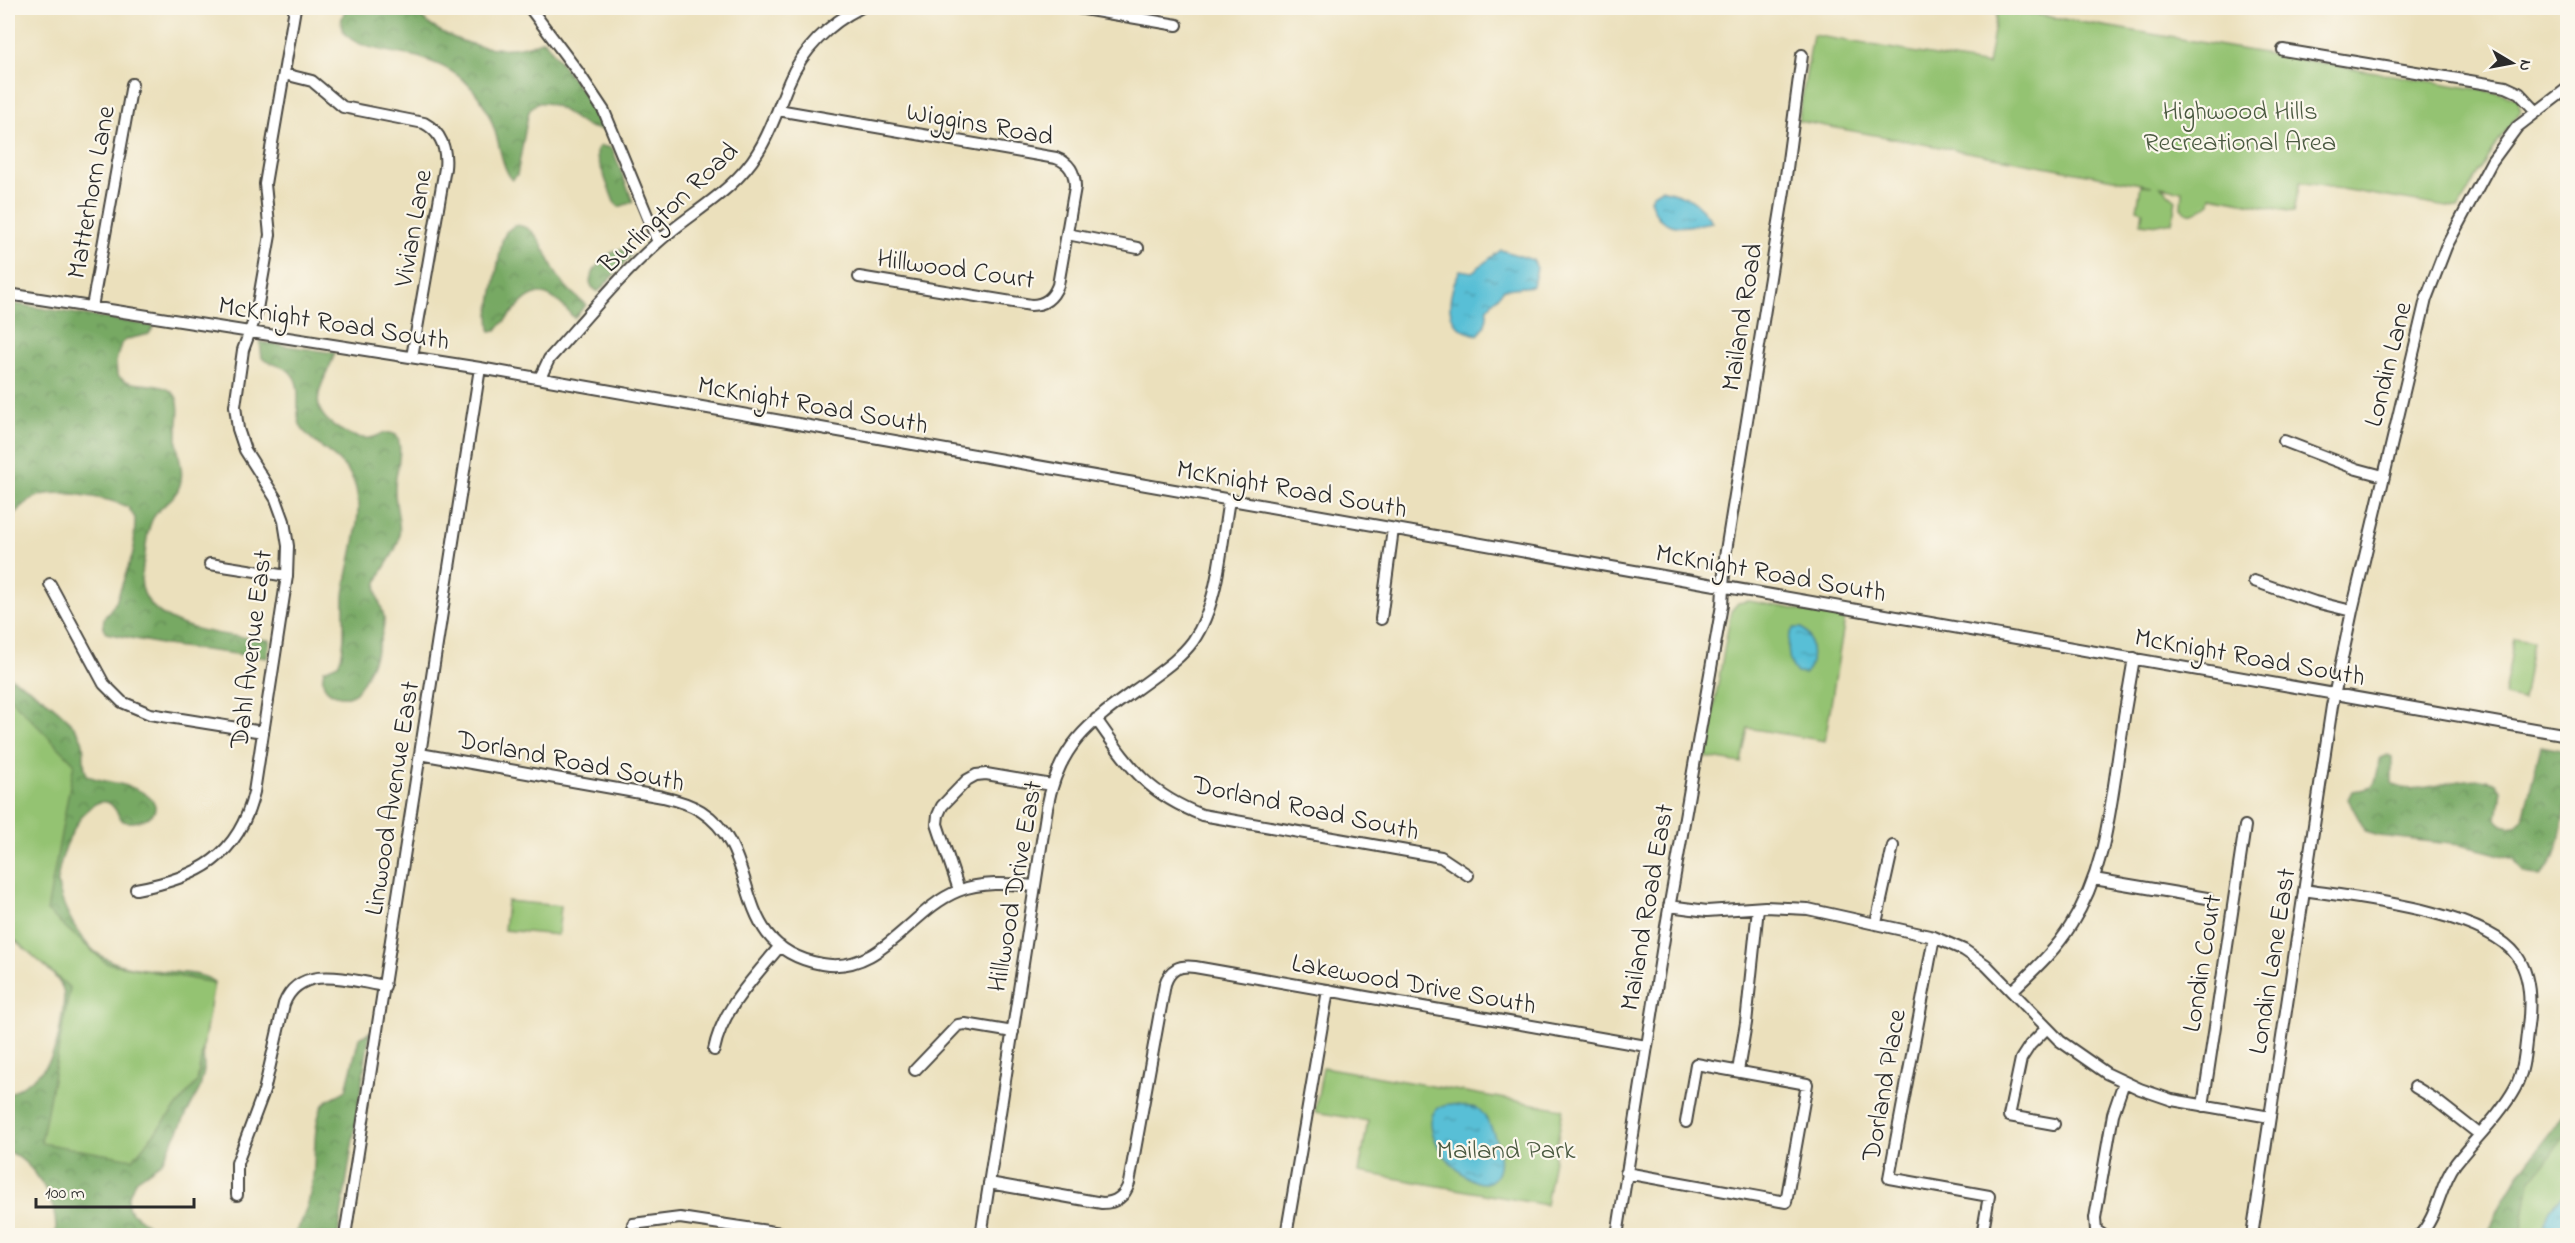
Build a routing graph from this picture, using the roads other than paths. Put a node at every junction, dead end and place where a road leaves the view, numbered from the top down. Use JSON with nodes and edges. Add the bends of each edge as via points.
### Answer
{"nodes":[{"id":1,"x":295,"y":8,"type":"edge"},
{"id":2,"x":530,"y":8,"type":"edge"},
{"id":3,"x":860,"y":8,"type":"edge"},
{"id":4,"x":1078,"y":8,"type":"edge"},
{"id":5,"x":1132,"y":12,"type":"edge"},
{"id":6,"x":1178,"y":25,"type":"dead end"},
{"id":7,"x":2283,"y":50,"type":"dead end"},
{"id":8,"x":1802,"y":55,"type":"dead end"},
{"id":9,"x":284,"y":74,"type":"junction"},
{"id":10,"x":132,"y":84,"type":"dead end"},
{"id":11,"x":2568,"y":88,"type":"edge"},
{"id":12,"x":778,"y":110,"type":"junction"},
{"id":13,"x":2536,"y":111,"type":"junction"},
{"id":14,"x":1068,"y":234,"type":"junction"},
{"id":15,"x":658,"y":242,"type":"junction"},
{"id":16,"x":1138,"y":248,"type":"dead end"},
{"id":17,"x":859,"y":277,"type":"dead end"},
{"id":18,"x":8,"y":294,"type":"edge"},
{"id":19,"x":92,"y":308,"type":"junction"},
{"id":20,"x":249,"y":332,"type":"junction"},
{"id":21,"x":412,"y":357,"type":"junction"},
{"id":22,"x":480,"y":368,"type":"junction"},
{"id":23,"x":540,"y":378,"type":"junction"},
{"id":24,"x":2284,"y":441,"type":"dead end"},
{"id":25,"x":2383,"y":476,"type":"junction"},
{"id":26,"x":1229,"y":500,"type":"junction"},
{"id":27,"x":1393,"y":529,"type":"junction"},
{"id":28,"x":210,"y":564,"type":"dead end"},
{"id":29,"x":287,"y":576,"type":"junction"},
{"id":30,"x":2254,"y":581,"type":"dead end"},
{"id":31,"x":50,"y":584,"type":"dead end"},
{"id":32,"x":1722,"y":586,"type":"junction"},
{"id":33,"x":2352,"y":611,"type":"junction"},
{"id":34,"x":1381,"y":619,"type":"dead end"},
{"id":35,"x":2134,"y":658,"type":"junction"},
{"id":36,"x":2335,"y":694,"type":"junction"},
{"id":37,"x":1096,"y":719,"type":"junction"},
{"id":38,"x":263,"y":732,"type":"junction"},
{"id":39,"x":2568,"y":735,"type":"edge"},
{"id":40,"x":420,"y":754,"type":"junction"},
{"id":41,"x":1052,"y":785,"type":"junction"},
{"id":42,"x":2245,"y":826,"type":"dead end"},
{"id":43,"x":1893,"y":846,"type":"dead end"},
{"id":44,"x":1468,"y":875,"type":"dead end"},
{"id":45,"x":2094,"y":879,"type":"junction"},
{"id":46,"x":1035,"y":886,"type":"junction"},
{"id":47,"x":136,"y":889,"type":"dead end"},
{"id":48,"x":959,"y":890,"type":"junction"},
{"id":49,"x":2304,"y":890,"type":"junction"},
{"id":50,"x":2207,"y":898,"type":"dead end"},
{"id":51,"x":1669,"y":906,"type":"junction"},
{"id":52,"x":1758,"y":908,"type":"junction"},
{"id":53,"x":1876,"y":923,"type":"junction"},
{"id":54,"x":1934,"y":937,"type":"junction"},
{"id":55,"x":780,"y":946,"type":"junction"},
{"id":56,"x":385,"y":986,"type":"junction"},
{"id":57,"x":1328,"y":990,"type":"junction"},
{"id":58,"x":2013,"y":990,"type":"junction"},
{"id":59,"x":2047,"y":1028,"type":"junction"},
{"id":60,"x":1013,"y":1032,"type":"junction"},
{"id":61,"x":1646,"y":1046,"type":"junction"},
{"id":62,"x":714,"y":1050,"type":"dead end"},
{"id":63,"x":915,"y":1070,"type":"dead end"},
{"id":64,"x":1738,"y":1071,"type":"junction"},
{"id":65,"x":2124,"y":1082,"type":"junction"},
{"id":66,"x":2415,"y":1087,"type":"dead end"},
{"id":67,"x":2203,"y":1106,"type":"junction"},
{"id":68,"x":2270,"y":1117,"type":"junction"},
{"id":69,"x":1686,"y":1122,"type":"dead end"},
{"id":70,"x":2054,"y":1124,"type":"dead end"},
{"id":71,"x":2479,"y":1134,"type":"junction"},
{"id":72,"x":1626,"y":1173,"type":"junction"},
{"id":73,"x":989,"y":1183,"type":"junction"},
{"id":74,"x":237,"y":1195,"type":"dead end"},
{"id":75,"x":633,"y":1224,"type":"dead end"},
{"id":76,"x":1983,"y":1230,"type":"dead end"},
{"id":77,"x":781,"y":1234,"type":"edge"},
{"id":78,"x":1287,"y":1235,"type":"edge"},
{"id":79,"x":345,"y":1236,"type":"edge"},
{"id":80,"x":981,"y":1236,"type":"edge"},
{"id":81,"x":1617,"y":1236,"type":"edge"},
{"id":82,"x":2104,"y":1236,"type":"edge"},
{"id":83,"x":2252,"y":1236,"type":"edge"},
{"id":84,"x":2419,"y":1236,"type":"edge"}],
"edges":[{"from":1,"to":9,"type":"street","name":"Dahl Avenue East"},
{"from":2,"to":15,"type":"street","via":[[584,79],[608,119]]},
{"from":3,"to":12,"type":"street","name":"Burlington Road","via":[[834,23],[804,56]]},
{"from":4,"to":5,"type":"street"},
{"from":5,"to":6,"type":"street"},
{"from":7,"to":13,"type":"street","via":[[2506,87],[2519,93]]},
{"from":8,"to":32,"type":"street","name":"Mailand Road"},
{"from":9,"to":20,"type":"street","name":"Dahl Avenue East","via":[[265,184],[270,235],[256,315]]},
{"from":9,"to":21,"type":"street","name":"Vivian Lane","via":[[312,81],[343,107],[423,123],[437,133],[444,146],[445,168]]},
{"from":10,"to":19,"type":"street","name":"Matterhorn Lane"},
{"from":11,"to":13,"type":"street","name":"Londin Lane"},
{"from":12,"to":14,"type":"street","name":"Wiggins Road","via":[[1063,161],[1075,179]]},
{"from":12,"to":15,"type":"street","name":"Burlington Road","via":[[766,139],[746,170],[718,197]]},
{"from":13,"to":25,"type":"street","name":"Londin Lane","via":[[2517,127],[2492,160],[2435,273]]},
{"from":14,"to":16,"type":"street"},
{"from":14,"to":17,"type":"street","name":"Hillwood Court","via":[[1055,292],[1037,305]]},
{"from":15,"to":23,"type":"street","name":"Burlington Road","via":[[549,359]]},
{"from":18,"to":19,"type":"street","name":"McKnight Road South"},
{"from":19,"to":20,"type":"street","name":"McKnight Road South"},
{"from":20,"to":21,"type":"street","name":"McKnight Road South"},
{"from":20,"to":29,"type":"street","name":"Dahl Avenue East","via":[[236,391],[237,422],[244,450],[282,514],[288,546]]},
{"from":21,"to":22,"type":"street","name":"McKnight Road South"},
{"from":22,"to":23,"type":"street","name":"McKnight Road South"},
{"from":22,"to":40,"type":"street","name":"Linwood Avenue East"},
{"from":23,"to":26,"type":"street","name":"McKnight Road South"},
{"from":24,"to":25,"type":"street"},
{"from":25,"to":33,"type":"street","name":"Londin Lane"},
{"from":26,"to":27,"type":"street","name":"McKnight Road South"},
{"from":26,"to":37,"type":"street","name":"Hillwood Drive East","via":[[1212,597],[1197,635],[1172,663]]},
{"from":27,"to":32,"type":"street","name":"McKnight Road South"},
{"from":27,"to":34,"type":"street"},
{"from":28,"to":29,"type":"street"},
{"from":29,"to":38,"type":"street","name":"Dahl Avenue East"},
{"from":30,"to":33,"type":"street"},
{"from":31,"to":38,"type":"street","via":[[104,684],[127,705],[150,714]]},
{"from":32,"to":35,"type":"street","name":"McKnight Road South"},
{"from":32,"to":51,"type":"street","name":"Mailand Road East"},
{"from":33,"to":36,"type":"street","name":"Londin Lane"},
{"from":35,"to":36,"type":"street","name":"McKnight Road South"},
{"from":35,"to":45,"type":"street","via":[[2108,826]]},
{"from":36,"to":39,"type":"street","name":"McKnight Road South"},
{"from":36,"to":49,"type":"street","name":"Londin Lane East"},
{"from":37,"to":41,"type":"street","name":"Hillwood Drive East","via":[[1071,746]]},
{"from":37,"to":44,"type":"street","name":"Dorland Road South","via":[[1142,780],[1186,809],[1441,857]]},
{"from":38,"to":47,"type":"street","name":"Dahl Avenue East","via":[[250,806],[231,842],[210,863],[190,875]]},
{"from":40,"to":55,"type":"street","name":"Dorland Road South","via":[[663,797],[701,811],[724,833],[739,862],[759,922]]},
{"from":40,"to":56,"type":"street","name":"Linwood Avenue East"},
{"from":41,"to":46,"type":"street","name":"Hillwood Drive East"},
{"from":41,"to":48,"type":"street","via":[[976,775],[942,806],[937,824]]},
{"from":42,"to":67,"type":"street","name":"Londin Court"},
{"from":43,"to":53,"type":"street"},
{"from":45,"to":50,"type":"street"},
{"from":45,"to":58,"type":"street","via":[[2064,936]]},
{"from":46,"to":48,"type":"street","name":"Dorland Road South","via":[[986,885]]},
{"from":46,"to":60,"type":"street","name":"Hillwood Drive East"},
{"from":48,"to":55,"type":"street","name":"Dorland Road South","via":[[937,902],[892,941],[861,961],[820,964]]},
{"from":49,"to":68,"type":"street","name":"Londin Lane East"},
{"from":49,"to":71,"type":"street","via":[[2401,904],[2474,926],[2499,938],[2518,958],[2527,979],[2529,1006],[2521,1075],[2512,1093]]},
{"from":51,"to":52,"type":"street","via":[[1707,912]]},
{"from":51,"to":61,"type":"street","name":"Mailand Road East"},
{"from":52,"to":53,"type":"street","via":[[1808,909]]},
{"from":52,"to":64,"type":"street"},
{"from":53,"to":54,"type":"street"},
{"from":54,"to":58,"type":"street","via":[[1979,960]]},
{"from":54,"to":76,"type":"street","name":"Dorland Place","via":[[1889,1178],[1989,1196]]},
{"from":55,"to":62,"type":"street","via":[[728,1012]]},
{"from":56,"to":74,"type":"street","via":[[317,977],[300,982],[289,994],[262,1098],[237,1163]]},
{"from":56,"to":79,"type":"street","name":"Linwood Avenue East"},
{"from":57,"to":61,"type":"street","name":"Lakewood Drive South"},
{"from":57,"to":73,"type":"street","name":"Lakewood Drive South","via":[[1195,967],[1174,969],[1164,987],[1126,1193],[1102,1203]]},
{"from":57,"to":78,"type":"street"},
{"from":58,"to":59,"type":"street"},
{"from":59,"to":65,"type":"street","via":[[2085,1060]]},
{"from":59,"to":70,"type":"street","via":[[2022,1055],[2009,1116]]},
{"from":60,"to":63,"type":"street","via":[[958,1026]]},
{"from":60,"to":73,"type":"street","name":"Hillwood Drive East"},
{"from":61,"to":72,"type":"street","name":"Mailand Road East"},
{"from":64,"to":69,"type":"street","via":[[1696,1064]]},
{"from":64,"to":72,"type":"street","via":[[1807,1084],[1786,1203]]},
{"from":65,"to":67,"type":"street","via":[[2164,1098]]},
{"from":65,"to":82,"type":"street","via":[[2115,1105],[2095,1221],[2096,1230]]},
{"from":66,"to":71,"type":"street"},
{"from":67,"to":68,"type":"street"},
{"from":68,"to":83,"type":"street","name":"Londin Lane East"},
{"from":71,"to":84,"type":"street","via":[[2449,1173],[2429,1223]]},
{"from":72,"to":81,"type":"street","name":"Mailand Road East"},
{"from":73,"to":80,"type":"street","name":"Hillwood Drive East"},
{"from":75,"to":77,"type":"street","via":[[680,1218]]}]}
